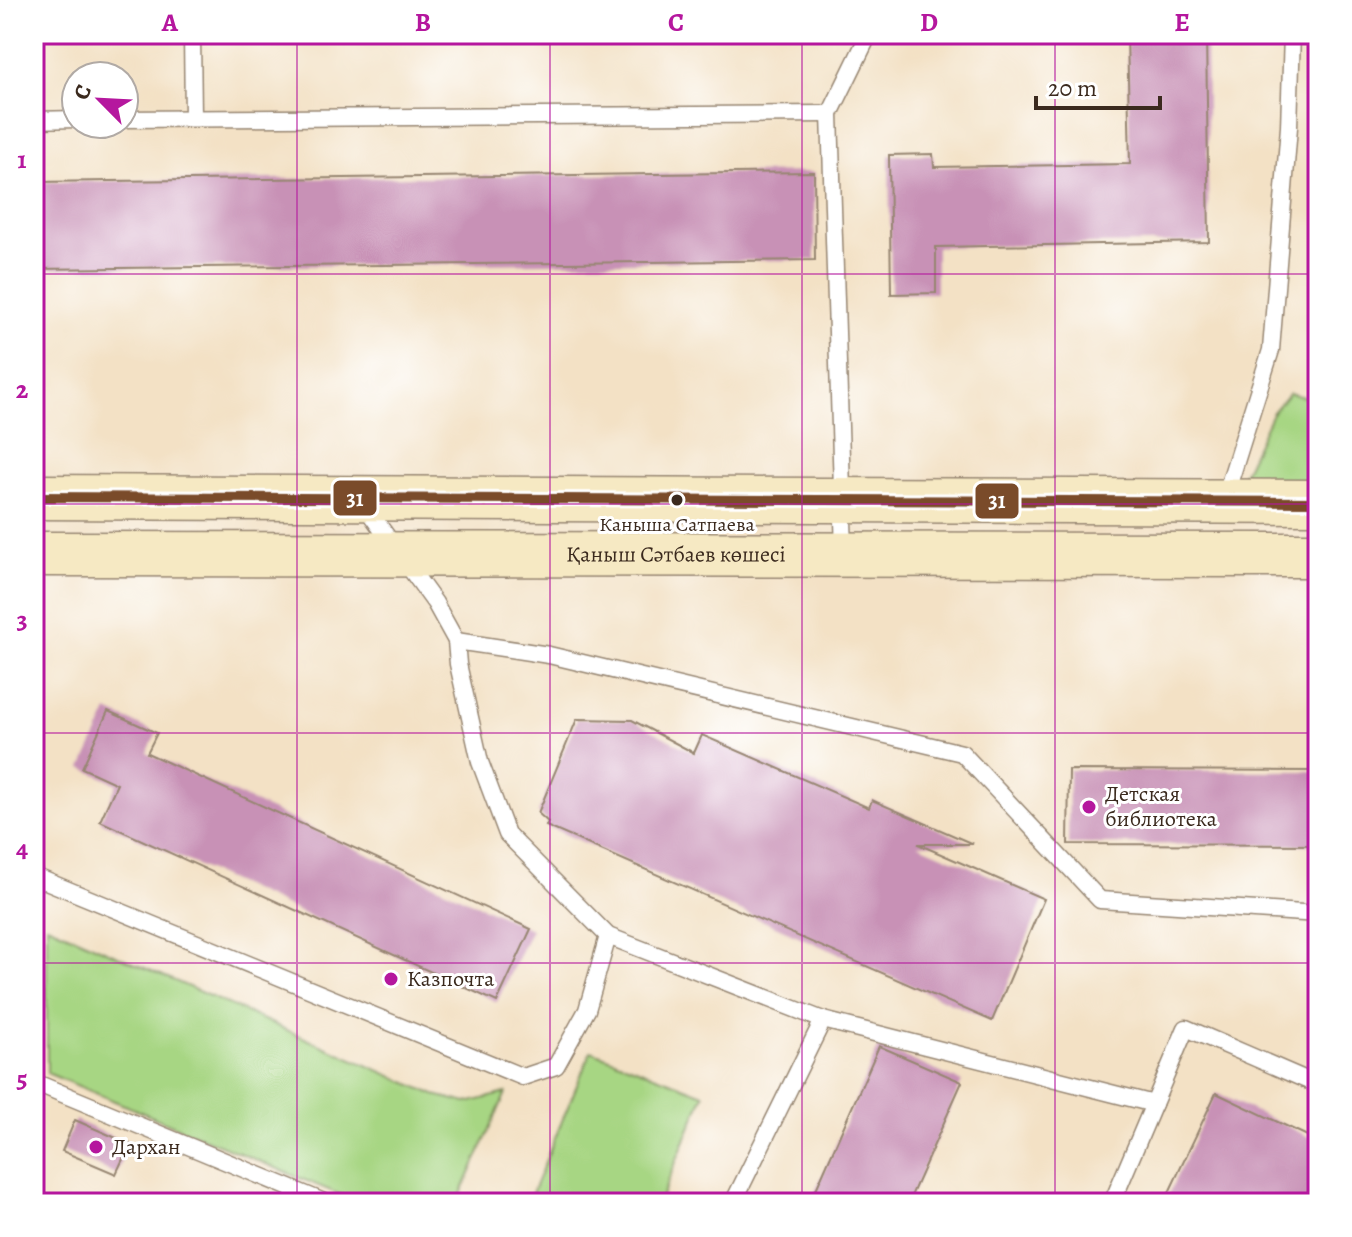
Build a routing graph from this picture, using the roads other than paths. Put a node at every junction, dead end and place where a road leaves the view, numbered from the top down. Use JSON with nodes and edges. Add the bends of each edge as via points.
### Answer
{"nodes":[{"id":1,"x":192,"y":34,"type":"edge"},
{"id":2,"x":869,"y":34,"type":"edge"},
{"id":3,"x":1292,"y":34,"type":"edge"},
{"id":4,"x":830,"y":114,"type":"junction"},
{"id":5,"x":193,"y":118,"type":"junction"},
{"id":6,"x":60,"y":119,"type":"edge"},
{"id":7,"x":140,"y":119,"type":"edge"},
{"id":8,"x":34,"y":120,"type":"edge"},
{"id":9,"x":34,"y":497,"type":"edge"},
{"id":10,"x":359,"y":498,"type":"junction"},
{"id":11,"x":843,"y":501,"type":"junction"},
{"id":12,"x":1224,"y":502,"type":"junction"},
{"id":13,"x":1318,"y":502,"type":"edge"},
{"id":14,"x":34,"y":554,"type":"edge"},
{"id":15,"x":399,"y":555,"type":"junction"},
{"id":16,"x":844,"y":555,"type":"junction"},
{"id":17,"x":1318,"y":555,"type":"edge"},
{"id":18,"x":456,"y":641,"type":"junction"},
{"id":19,"x":34,"y":876,"type":"edge"},
{"id":20,"x":1318,"y":914,"type":"edge"},
{"id":21,"x":608,"y":936,"type":"junction"},
{"id":22,"x":823,"y":1020,"type":"junction"},
{"id":23,"x":34,"y":1082,"type":"edge"},
{"id":24,"x":1318,"y":1085,"type":"edge"},
{"id":25,"x":1154,"y":1104,"type":"junction"},
{"id":26,"x":326,"y":1203,"type":"edge"},
{"id":27,"x":733,"y":1203,"type":"edge"},
{"id":28,"x":1112,"y":1203,"type":"edge"}],
"edges":[{"from":1,"to":5,"type":"lane"},
{"from":2,"to":4,"type":"lane"},
{"from":3,"to":12,"type":"lane","via":[[1271,350]]},
{"from":4,"to":5,"type":"lane"},
{"from":4,"to":11,"type":"lane"},
{"from":5,"to":7,"type":"lane"},
{"from":6,"to":8,"type":"lane"},
{"from":9,"to":10,"type":"main road"},
{"from":10,"to":11,"type":"main road"},
{"from":10,"to":15,"type":"lane"},
{"from":11,"to":12,"type":"main road"},
{"from":11,"to":16,"type":"lane"},
{"from":12,"to":13,"type":"main road"},
{"from":14,"to":15,"type":"main road","name":"Қаныш Сәтбаев көшесі"},
{"from":15,"to":16,"type":"main road","name":"Қаныш Сәтбаев көшесі"},
{"from":15,"to":18,"type":"lane"},
{"from":16,"to":17,"type":"main road","name":"Қаныш Сәтбаев көшесі"},
{"from":18,"to":20,"type":"lane","via":[[549,655],[962,753],[1100,900]]},
{"from":18,"to":21,"type":"lane","via":[[480,762],[507,834]]},
{"from":19,"to":21,"type":"lane","via":[[523,1077],[556,1066],[587,1010]]},
{"from":21,"to":22,"type":"lane"},
{"from":22,"to":25,"type":"lane"},
{"from":22,"to":27,"type":"lane"},
{"from":23,"to":26,"type":"lane"},
{"from":24,"to":25,"type":"lane","via":[[1186,1028]]},
{"from":25,"to":28,"type":"lane"}]}
